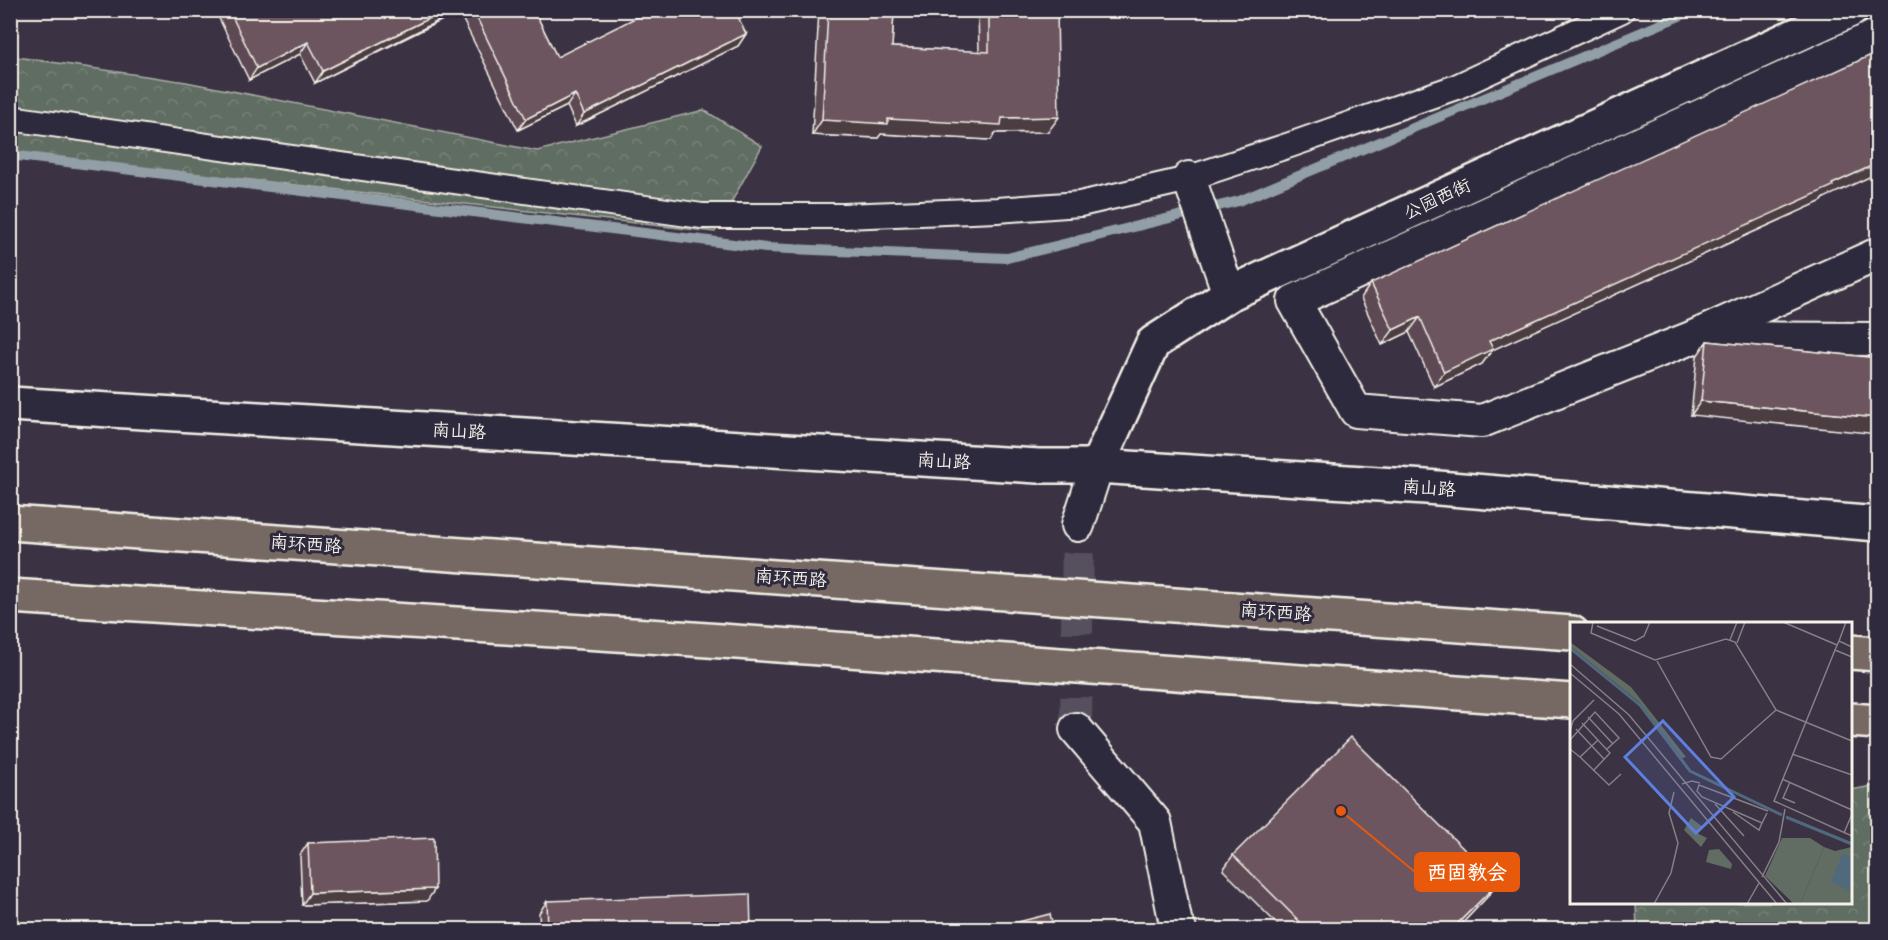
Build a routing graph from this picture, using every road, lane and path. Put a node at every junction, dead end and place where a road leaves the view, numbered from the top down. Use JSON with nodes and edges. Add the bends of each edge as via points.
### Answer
{"nodes":[{"id":1,"x":1622,"y":10,"type":"edge"},
{"id":2,"x":1851,"y":10,"type":"edge"},
{"id":3,"x":1878,"y":35,"type":"edge"},
{"id":4,"x":10,"y":117,"type":"edge"},
{"id":5,"x":1192,"y":188,"type":"junction"},
{"id":6,"x":1878,"y":254,"type":"edge"},
{"id":7,"x":1229,"y":294,"type":"junction"},
{"id":8,"x":1691,"y":338,"type":"junction"},
{"id":9,"x":1878,"y":339,"type":"edge"},
{"id":10,"x":10,"y":404,"type":"edge"},
{"id":11,"x":1097,"y":466,"type":"junction"},
{"id":12,"x":10,"y":524,"type":"edge"},
{"id":13,"x":1878,"y":524,"type":"edge"},
{"id":14,"x":1078,"y":525,"type":"tunnel mouth"},
{"id":15,"x":10,"y":596,"type":"edge"},
{"id":16,"x":1570,"y":633,"type":"edge"},
{"id":17,"x":1852,"y":652,"type":"edge"},
{"id":18,"x":1878,"y":654,"type":"edge"},
{"id":19,"x":1570,"y":701,"type":"edge"},
{"id":20,"x":1852,"y":720,"type":"edge"},
{"id":21,"x":1878,"y":722,"type":"edge"},
{"id":22,"x":1076,"y":729,"type":"tunnel mouth"},
{"id":23,"x":1180,"y":930,"type":"edge"}],
"edges":[{"from":1,"to":5,"type":"street","via":[[1456,87],[1290,145]]},
{"from":2,"to":7,"type":"street","name":"公园西街"},
{"from":3,"to":8,"type":"street","via":[[1294,301],[1356,411],[1482,421]]},
{"from":4,"to":5,"type":"street","via":[[702,216],[997,210],[1080,204]]},
{"from":5,"to":7,"type":"street"},
{"from":6,"to":8,"type":"street"},
{"from":7,"to":11,"type":"street","name":"公园西街","via":[[1153,343]]},
{"from":8,"to":9,"type":"street"},
{"from":10,"to":11,"type":"street","name":"南山路","via":[[1038,466]]},
{"from":11,"to":13,"type":"street","name":"南山路","via":[[1426,487]]},
{"from":11,"to":14,"type":"street"},
{"from":12,"to":16,"type":"highway","name":"南环西路"},
{"from":15,"to":19,"type":"highway"},
{"from":17,"to":18,"type":"highway"},
{"from":20,"to":21,"type":"highway"},
{"from":22,"to":23,"type":"street","via":[[1155,822]]}]}
